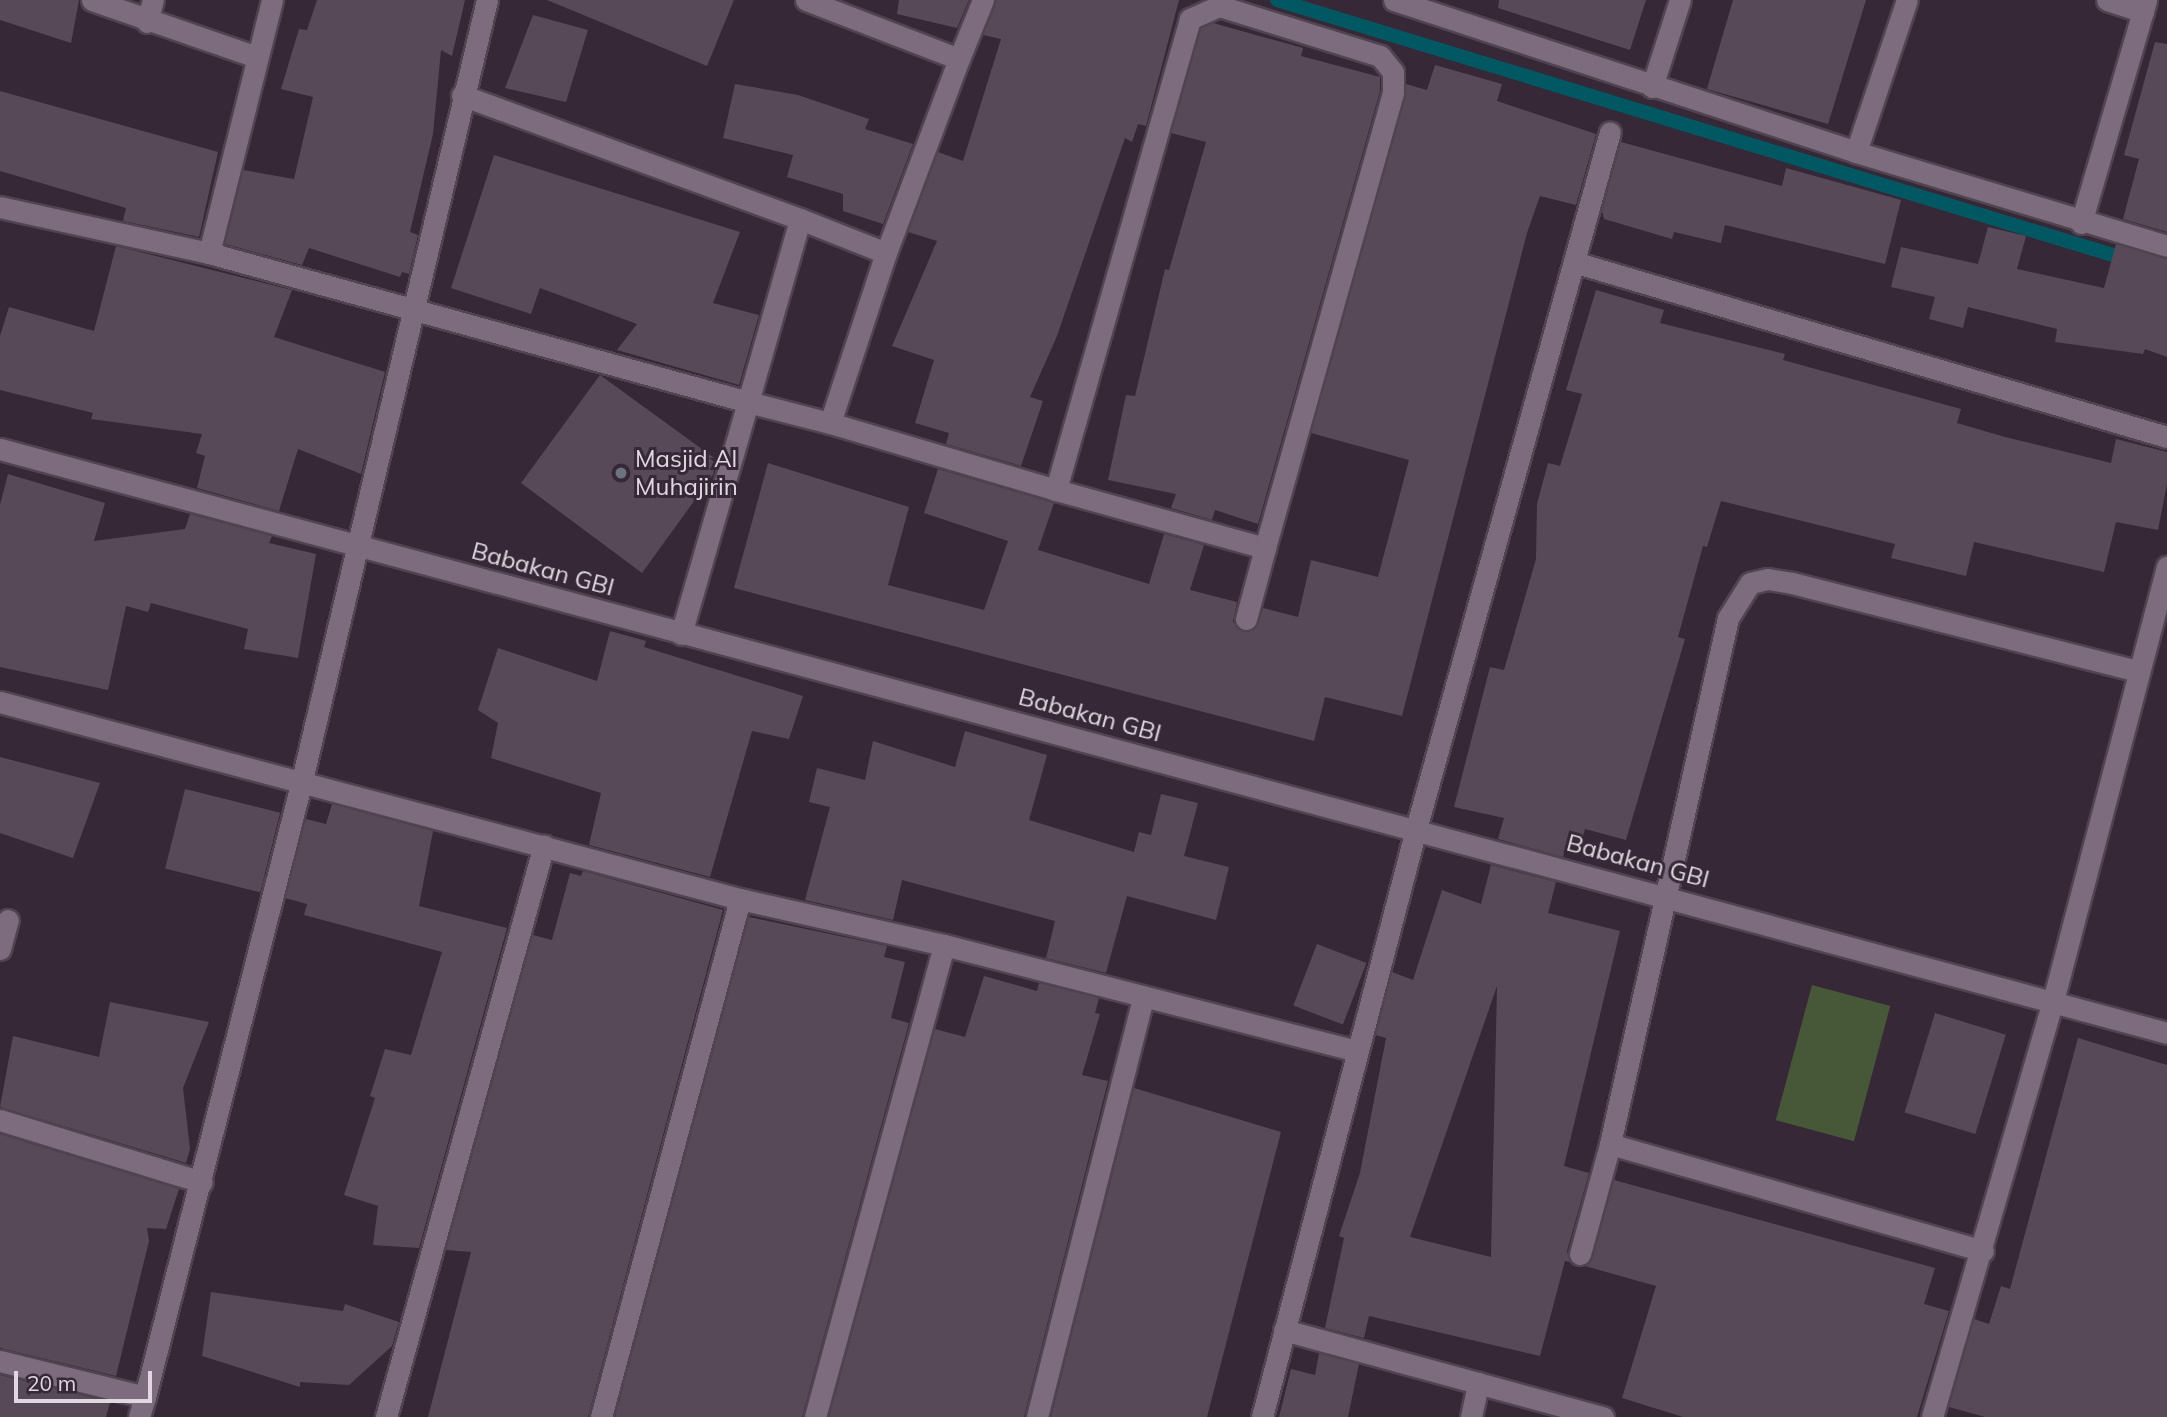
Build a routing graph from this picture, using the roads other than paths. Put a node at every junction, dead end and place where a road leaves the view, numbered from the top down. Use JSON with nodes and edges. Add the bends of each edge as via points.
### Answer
{"nodes":[{"id":1,"x":92,"y":0,"type":"edge"},
{"id":2,"x":153,"y":0,"type":"edge"},
{"id":3,"x":272,"y":0,"type":"edge"},
{"id":4,"x":487,"y":0,"type":"edge"},
{"id":5,"x":806,"y":0,"type":"edge"},
{"id":6,"x":983,"y":0,"type":"edge"},
{"id":7,"x":1394,"y":0,"type":"edge"},
{"id":8,"x":1680,"y":0,"type":"edge"},
{"id":9,"x":1907,"y":0,"type":"edge"},
{"id":10,"x":2107,"y":0,"type":"edge"},
{"id":11,"x":2144,"y":6,"type":"edge"},
{"id":12,"x":1447,"y":9,"type":"edge"},
{"id":13,"x":147,"y":22,"type":"junction"},
{"id":14,"x":257,"y":57,"type":"junction"},
{"id":15,"x":959,"y":59,"type":"junction"},
{"id":16,"x":1652,"y":87,"type":"junction"},
{"id":17,"x":462,"y":95,"type":"junction"},
{"id":18,"x":1610,"y":132,"type":"dead end"},
{"id":19,"x":1856,"y":152,"type":"junction"},
{"id":20,"x":0,"y":207,"type":"edge"},
{"id":21,"x":800,"y":219,"type":"junction"},
{"id":22,"x":2081,"y":223,"type":"junction"},
{"id":23,"x":2167,"y":246,"type":"edge"},
{"id":24,"x":209,"y":253,"type":"junction"},
{"id":25,"x":886,"y":253,"type":"junction"},
{"id":26,"x":1577,"y":263,"type":"junction"},
{"id":27,"x":412,"y":307,"type":"junction"},
{"id":28,"x":748,"y":402,"type":"junction"},
{"id":29,"x":830,"y":423,"type":"junction"},
{"id":30,"x":2167,"y":437,"type":"edge"},
{"id":31,"x":0,"y":449,"type":"edge"},
{"id":32,"x":1056,"y":490,"type":"junction"},
{"id":33,"x":357,"y":545,"type":"junction"},
{"id":34,"x":1265,"y":548,"type":"junction"},
{"id":35,"x":2167,"y":567,"type":"edge"},
{"id":36,"x":1246,"y":619,"type":"dead end"},
{"id":37,"x":681,"y":634,"type":"junction"},
{"id":38,"x":2137,"y":671,"type":"junction"},
{"id":39,"x":0,"y":702,"type":"edge"},
{"id":40,"x":302,"y":780,"type":"junction"},
{"id":41,"x":1416,"y":829,"type":"junction"},
{"id":42,"x":544,"y":845,"type":"junction"},
{"id":43,"x":1665,"y":896,"type":"junction"},
{"id":44,"x":740,"y":899,"type":"junction"},
{"id":45,"x":8,"y":920,"type":"dead end"},
{"id":46,"x":944,"y":945,"type":"junction"},
{"id":47,"x":0,"y":949,"type":"edge"},
{"id":48,"x":1143,"y":998,"type":"junction"},
{"id":49,"x":2053,"y":1001,"type":"junction"},
{"id":50,"x":2167,"y":1032,"type":"edge"},
{"id":51,"x":1357,"y":1051,"type":"junction"},
{"id":52,"x":0,"y":1120,"type":"edge"},
{"id":53,"x":1610,"y":1144,"type":"junction"},
{"id":54,"x":202,"y":1182,"type":"junction"},
{"id":55,"x":1983,"y":1251,"type":"junction"},
{"id":56,"x":1580,"y":1254,"type":"dead end"},
{"id":57,"x":1284,"y":1330,"type":"junction"},
{"id":58,"x":0,"y":1361,"type":"edge"},
{"id":59,"x":1478,"y":1383,"type":"junction"},
{"id":60,"x":142,"y":1407,"type":"edge"},
{"id":61,"x":386,"y":1417,"type":"edge"},
{"id":62,"x":600,"y":1417,"type":"edge"},
{"id":63,"x":816,"y":1417,"type":"edge"},
{"id":64,"x":1037,"y":1417,"type":"edge"},
{"id":65,"x":1262,"y":1417,"type":"edge"},
{"id":66,"x":1471,"y":1417,"type":"edge"},
{"id":67,"x":1603,"y":1417,"type":"edge"},
{"id":68,"x":1932,"y":1417,"type":"edge"}],
"edges":[{"from":1,"to":13,"type":"street"},
{"from":2,"to":13,"type":"street"},
{"from":3,"to":14,"type":"street"},
{"from":4,"to":17,"type":"street"},
{"from":5,"to":15,"type":"street"},
{"from":6,"to":15,"type":"street"},
{"from":7,"to":12,"type":"street"},
{"from":8,"to":16,"type":"street"},
{"from":9,"to":19,"type":"street"},
{"from":10,"to":11,"type":"street"},
{"from":11,"to":22,"type":"street"},
{"from":12,"to":16,"type":"street"},
{"from":13,"to":14,"type":"street"},
{"from":14,"to":24,"type":"street"},
{"from":15,"to":25,"type":"street"},
{"from":16,"to":19,"type":"street"},
{"from":17,"to":21,"type":"street"},
{"from":17,"to":27,"type":"street"},
{"from":18,"to":26,"type":"street"},
{"from":19,"to":22,"type":"street"},
{"from":20,"to":24,"type":"street"},
{"from":21,"to":25,"type":"street"},
{"from":21,"to":28,"type":"street"},
{"from":22,"to":23,"type":"street"},
{"from":24,"to":27,"type":"street"},
{"from":25,"to":29,"type":"street"},
{"from":26,"to":30,"type":"street"},
{"from":26,"to":41,"type":"street"},
{"from":27,"to":28,"type":"street"},
{"from":27,"to":33,"type":"street"},
{"from":28,"to":29,"type":"street"},
{"from":28,"to":37,"type":"street"},
{"from":29,"to":32,"type":"street"},
{"from":31,"to":33,"type":"street","name":"Babakan GBI"},
{"from":32,"to":34,"type":"street"},
{"from":32,"to":34,"type":"street","via":[[1182,33],[1203,9],[1237,10],[1380,56],[1395,82]]},
{"from":33,"to":37,"type":"street","name":"Babakan GBI"},
{"from":33,"to":40,"type":"street"},
{"from":34,"to":36,"type":"street"},
{"from":35,"to":38,"type":"street"},
{"from":37,"to":41,"type":"street","name":"Babakan GBI"},
{"from":38,"to":43,"type":"street","via":[[1792,583],[1768,579],[1750,583],[1728,618]]},
{"from":38,"to":49,"type":"street"},
{"from":39,"to":40,"type":"street"},
{"from":40,"to":42,"type":"street"},
{"from":40,"to":54,"type":"street"},
{"from":41,"to":43,"type":"street","name":"Babakan GBI"},
{"from":41,"to":51,"type":"street"},
{"from":42,"to":44,"type":"street"},
{"from":42,"to":61,"type":"street"},
{"from":43,"to":49,"type":"street","name":"Babakan GBI"},
{"from":43,"to":53,"type":"street"},
{"from":44,"to":46,"type":"street"},
{"from":44,"to":62,"type":"street"},
{"from":45,"to":47,"type":"street"},
{"from":46,"to":48,"type":"street"},
{"from":46,"to":63,"type":"street"},
{"from":48,"to":51,"type":"street"},
{"from":48,"to":64,"type":"street"},
{"from":49,"to":50,"type":"street","name":"Babakan GBI"},
{"from":49,"to":55,"type":"street"},
{"from":51,"to":57,"type":"street"},
{"from":52,"to":54,"type":"street"},
{"from":53,"to":55,"type":"street"},
{"from":53,"to":56,"type":"street"},
{"from":54,"to":60,"type":"street"},
{"from":55,"to":68,"type":"street"},
{"from":57,"to":59,"type":"street"},
{"from":57,"to":65,"type":"street"},
{"from":58,"to":60,"type":"street"},
{"from":59,"to":66,"type":"street"},
{"from":59,"to":67,"type":"street"}]}
